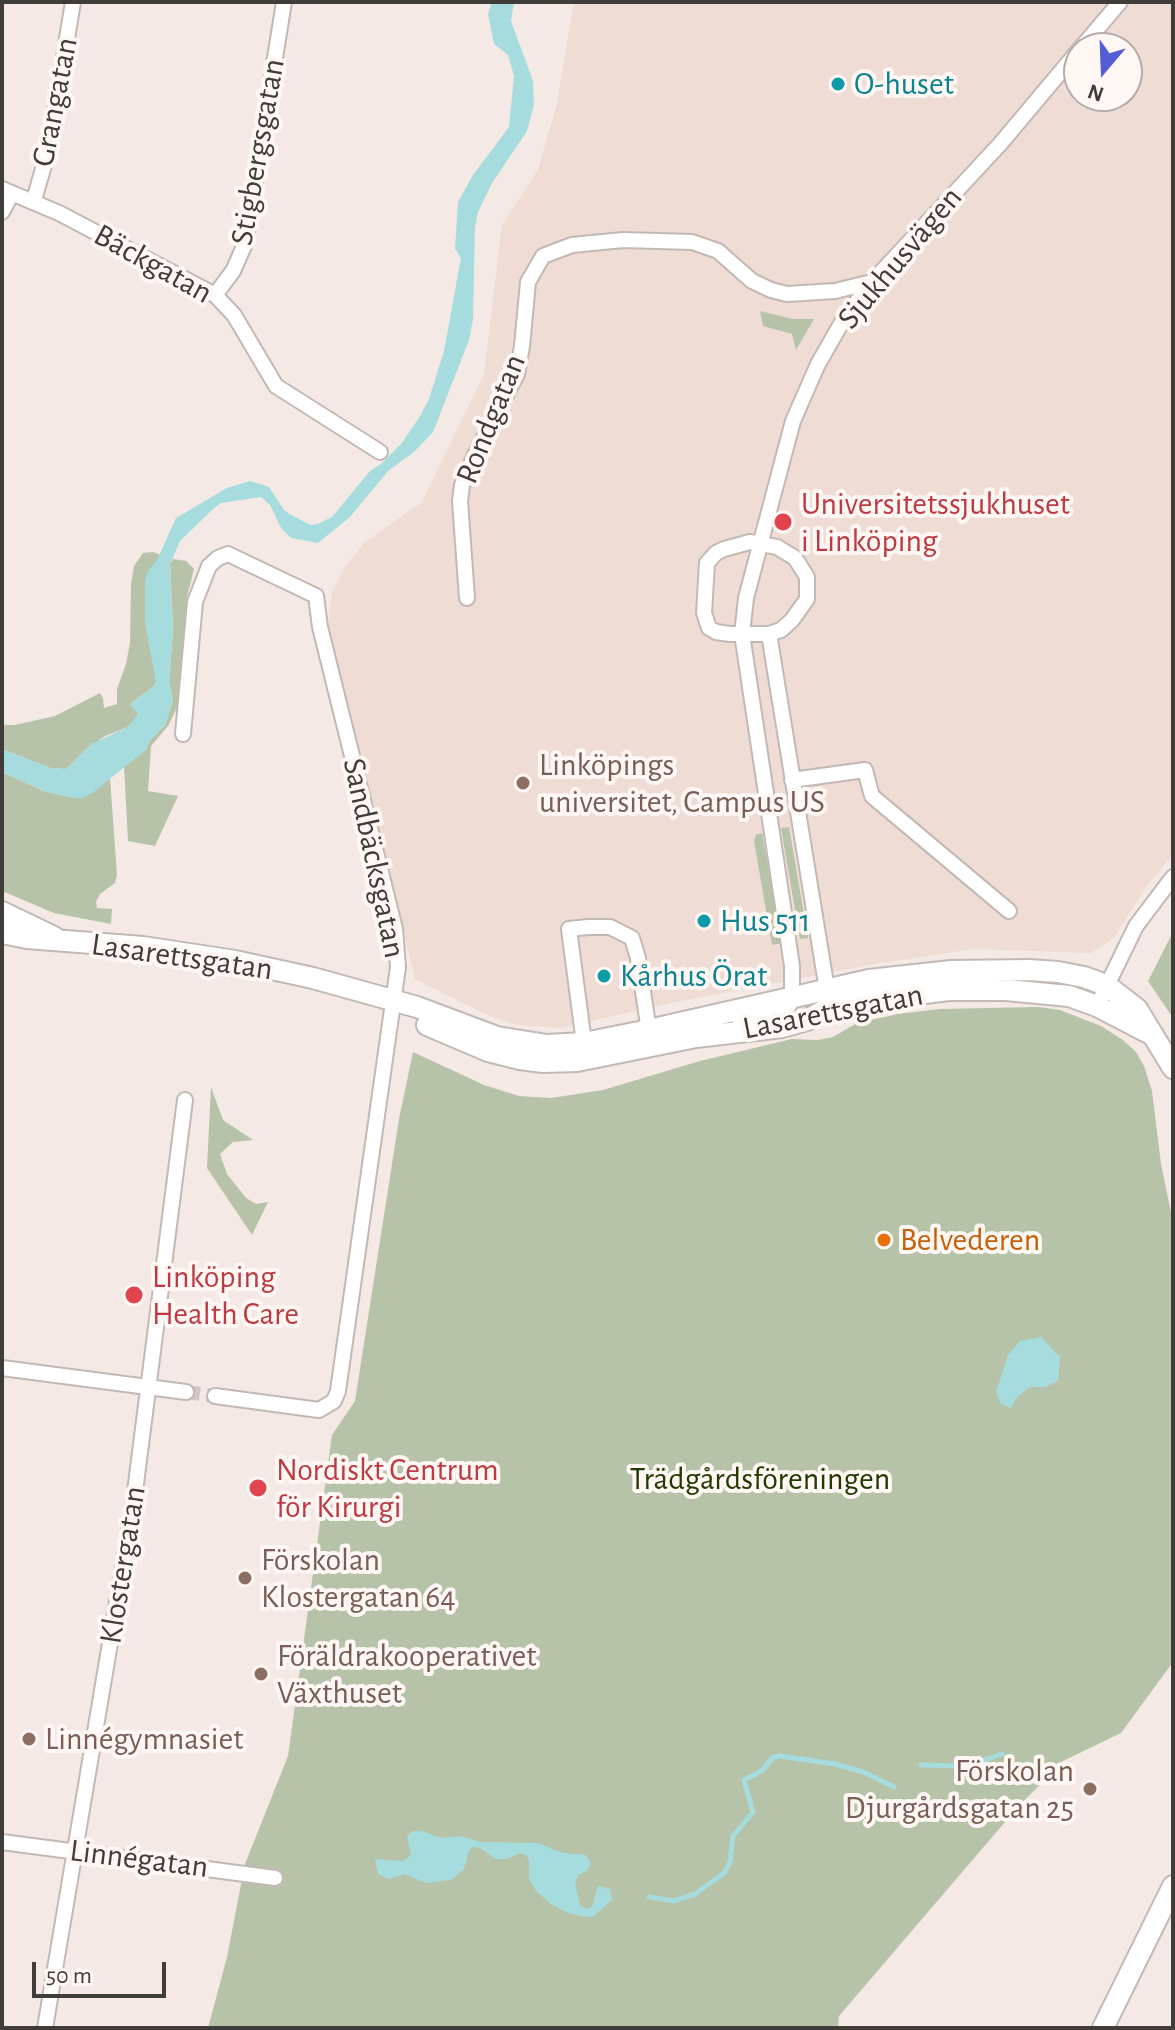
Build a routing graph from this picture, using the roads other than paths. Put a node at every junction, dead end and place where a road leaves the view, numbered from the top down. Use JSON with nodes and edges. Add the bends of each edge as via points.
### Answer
{"nodes":[{"id":1,"x":73,"y":2,"type":"edge"},
{"id":2,"x":284,"y":2,"type":"edge"},
{"id":3,"x":1120,"y":2,"type":"edge"},
{"id":4,"x":1094,"y":32,"type":"edge"},
{"id":5,"x":1063,"y":69,"type":"edge"},
{"id":6,"x":7,"y":191,"type":"edge"},
{"id":7,"x":34,"y":200,"type":"junction"},
{"id":8,"x":2,"y":212,"type":"edge"},
{"id":9,"x":872,"y":282,"type":"junction"},
{"id":10,"x":215,"y":295,"type":"junction"},
{"id":11,"x":380,"y":452,"type":"dead end"},
{"id":12,"x":760,"y":542,"type":"junction"},
{"id":13,"x":467,"y":598,"type":"dead end"},
{"id":14,"x":742,"y":634,"type":"junction"},
{"id":15,"x":769,"y":634,"type":"junction"},
{"id":16,"x":183,"y":734,"type":"dead end"},
{"id":17,"x":792,"y":780,"type":"junction"},
{"id":18,"x":1173,"y":877,"type":"edge"},
{"id":19,"x":1009,"y":911,"type":"dead end"},
{"id":20,"x":2,"y":912,"type":"edge"},
{"id":21,"x":2,"y":933,"type":"edge"},
{"id":22,"x":61,"y":941,"type":"junction"},
{"id":23,"x":1106,"y":985,"type":"junction"},
{"id":24,"x":793,"y":996,"type":"junction"},
{"id":25,"x":828,"y":998,"type":"junction"},
{"id":26,"x":394,"y":1002,"type":"junction"},
{"id":27,"x":1097,"y":1006,"type":"junction"},
{"id":28,"x":1153,"y":1035,"type":"junction"},
{"id":29,"x":696,"y":1037,"type":"junction"},
{"id":30,"x":650,"y":1038,"type":"junction"},
{"id":31,"x":584,"y":1043,"type":"junction"},
{"id":32,"x":1173,"y":1068,"type":"edge"},
{"id":33,"x":185,"y":1100,"type":"dead end"},
{"id":34,"x":2,"y":1368,"type":"edge"},
{"id":35,"x":149,"y":1387,"type":"junction"},
{"id":36,"x":186,"y":1392,"type":"tunnel mouth"},
{"id":37,"x":215,"y":1396,"type":"tunnel mouth"},
{"id":38,"x":2,"y":1842,"type":"edge"},
{"id":39,"x":73,"y":1851,"type":"junction"},
{"id":40,"x":275,"y":1878,"type":"dead end"},
{"id":41,"x":1173,"y":1886,"type":"edge"},
{"id":42,"x":45,"y":2028,"type":"edge"},
{"id":43,"x":1103,"y":2028,"type":"edge"}],
"edges":[{"from":1,"to":7,"type":"street","name":"Grangatan","via":[[49,148]]},
{"from":2,"to":10,"type":"street","name":"Stigbergsgatan","via":[[245,244]]},
{"from":3,"to":4,"type":"street","name":"Sjukhusvägen"},
{"from":5,"to":9,"type":"street","name":"Sjukhusvägen"},
{"from":6,"to":7,"type":"street","name":"Bäckgatan"},
{"from":6,"to":8,"type":"street"},
{"from":7,"to":10,"type":"street","name":"Bäckgatan"},
{"from":9,"to":12,"type":"street","name":"Sjukhusvägen","via":[[845,317],[805,391]]},
{"from":9,"to":13,"type":"street","name":"Rondgatan","via":[[787,294],[752,281],[718,251],[692,242],[623,240],[572,245],[543,256],[528,282],[517,374],[462,485]]},
{"from":10,"to":11,"type":"street","name":"Bäckgatan","via":[[234,315],[276,386]]},
{"from":12,"to":14,"type":"street","name":"Sjukhusvägen"},
{"from":12,"to":14,"type":"street","via":[[716,553],[705,573],[709,628]]},
{"from":12,"to":15,"type":"street","via":[[795,558],[809,583],[802,609],[781,630]]},
{"from":14,"to":15,"type":"street"},
{"from":14,"to":24,"type":"street","name":"Sjukhusvägen"},
{"from":15,"to":17,"type":"street"},
{"from":16,"to":26,"type":"street","name":"Sandbäcksgatan","via":[[195,602],[209,566],[228,554],[316,596],[395,929]]},
{"from":17,"to":19,"type":"street","via":[[865,770],[872,796]]},
{"from":17,"to":25,"type":"street"},
{"from":18,"to":23,"type":"street","via":[[1136,926]]},
{"from":20,"to":22,"type":"main road","name":"Lasarettsgatan"},
{"from":21,"to":22,"type":"main road","name":"Lasarettsgatan"},
{"from":22,"to":26,"type":"main road","name":"Lasarettsgatan","via":[[235,961]]},
{"from":23,"to":25,"type":"main road","name":"Lasarettsgatan","via":[[1029,970],[908,975]]},
{"from":23,"to":27,"type":"street"},
{"from":23,"to":28,"type":"main road","name":"Lasarettsgatan","via":[[1137,1009]]},
{"from":24,"to":25,"type":"main road","name":"Lasarettsgatan"},
{"from":24,"to":29,"type":"street","name":"Lasarettsgatan","via":[[784,1013]]},
{"from":24,"to":30,"type":"main road","name":"Lasarettsgatan"},
{"from":25,"to":27,"type":"main road","name":"Lasarettsgatan","via":[[949,990],[1049,992]]},
{"from":25,"to":29,"type":"main road","name":"Lasarettsgatan","via":[[807,1020]]},
{"from":26,"to":30,"type":"main road","name":"Lasarettsgatan","via":[[412,1018],[520,1059],[577,1061]]},
{"from":26,"to":31,"type":"main road","name":"Lasarettsgatan","via":[[497,1037],[547,1045]]},
{"from":26,"to":37,"type":"street","name":"Sandbäcksgatan","via":[[334,1401],[327,1408],[307,1410]]},
{"from":27,"to":28,"type":"main road","name":"Lasarettsgatan"},
{"from":28,"to":32,"type":"main road","name":"Lasarettsgatan"},
{"from":29,"to":30,"type":"main road","name":"Lasarettsgatan"},
{"from":30,"to":31,"type":"main road","name":"Lasarettsgatan"},
{"from":30,"to":31,"type":"street","via":[[632,938],[610,927],[588,927],[569,929]]},
{"from":33,"to":35,"type":"street","name":"Klostergatan"},
{"from":34,"to":35,"type":"street"},
{"from":35,"to":36,"type":"street"},
{"from":35,"to":39,"type":"street","name":"Klostergatan","via":[[122,1577]]},
{"from":38,"to":39,"type":"street","name":"Linnégatan"},
{"from":39,"to":40,"type":"street","name":"Linnégatan"},
{"from":39,"to":42,"type":"street","name":"Klostergatan"},
{"from":41,"to":43,"type":"main road"}]}
